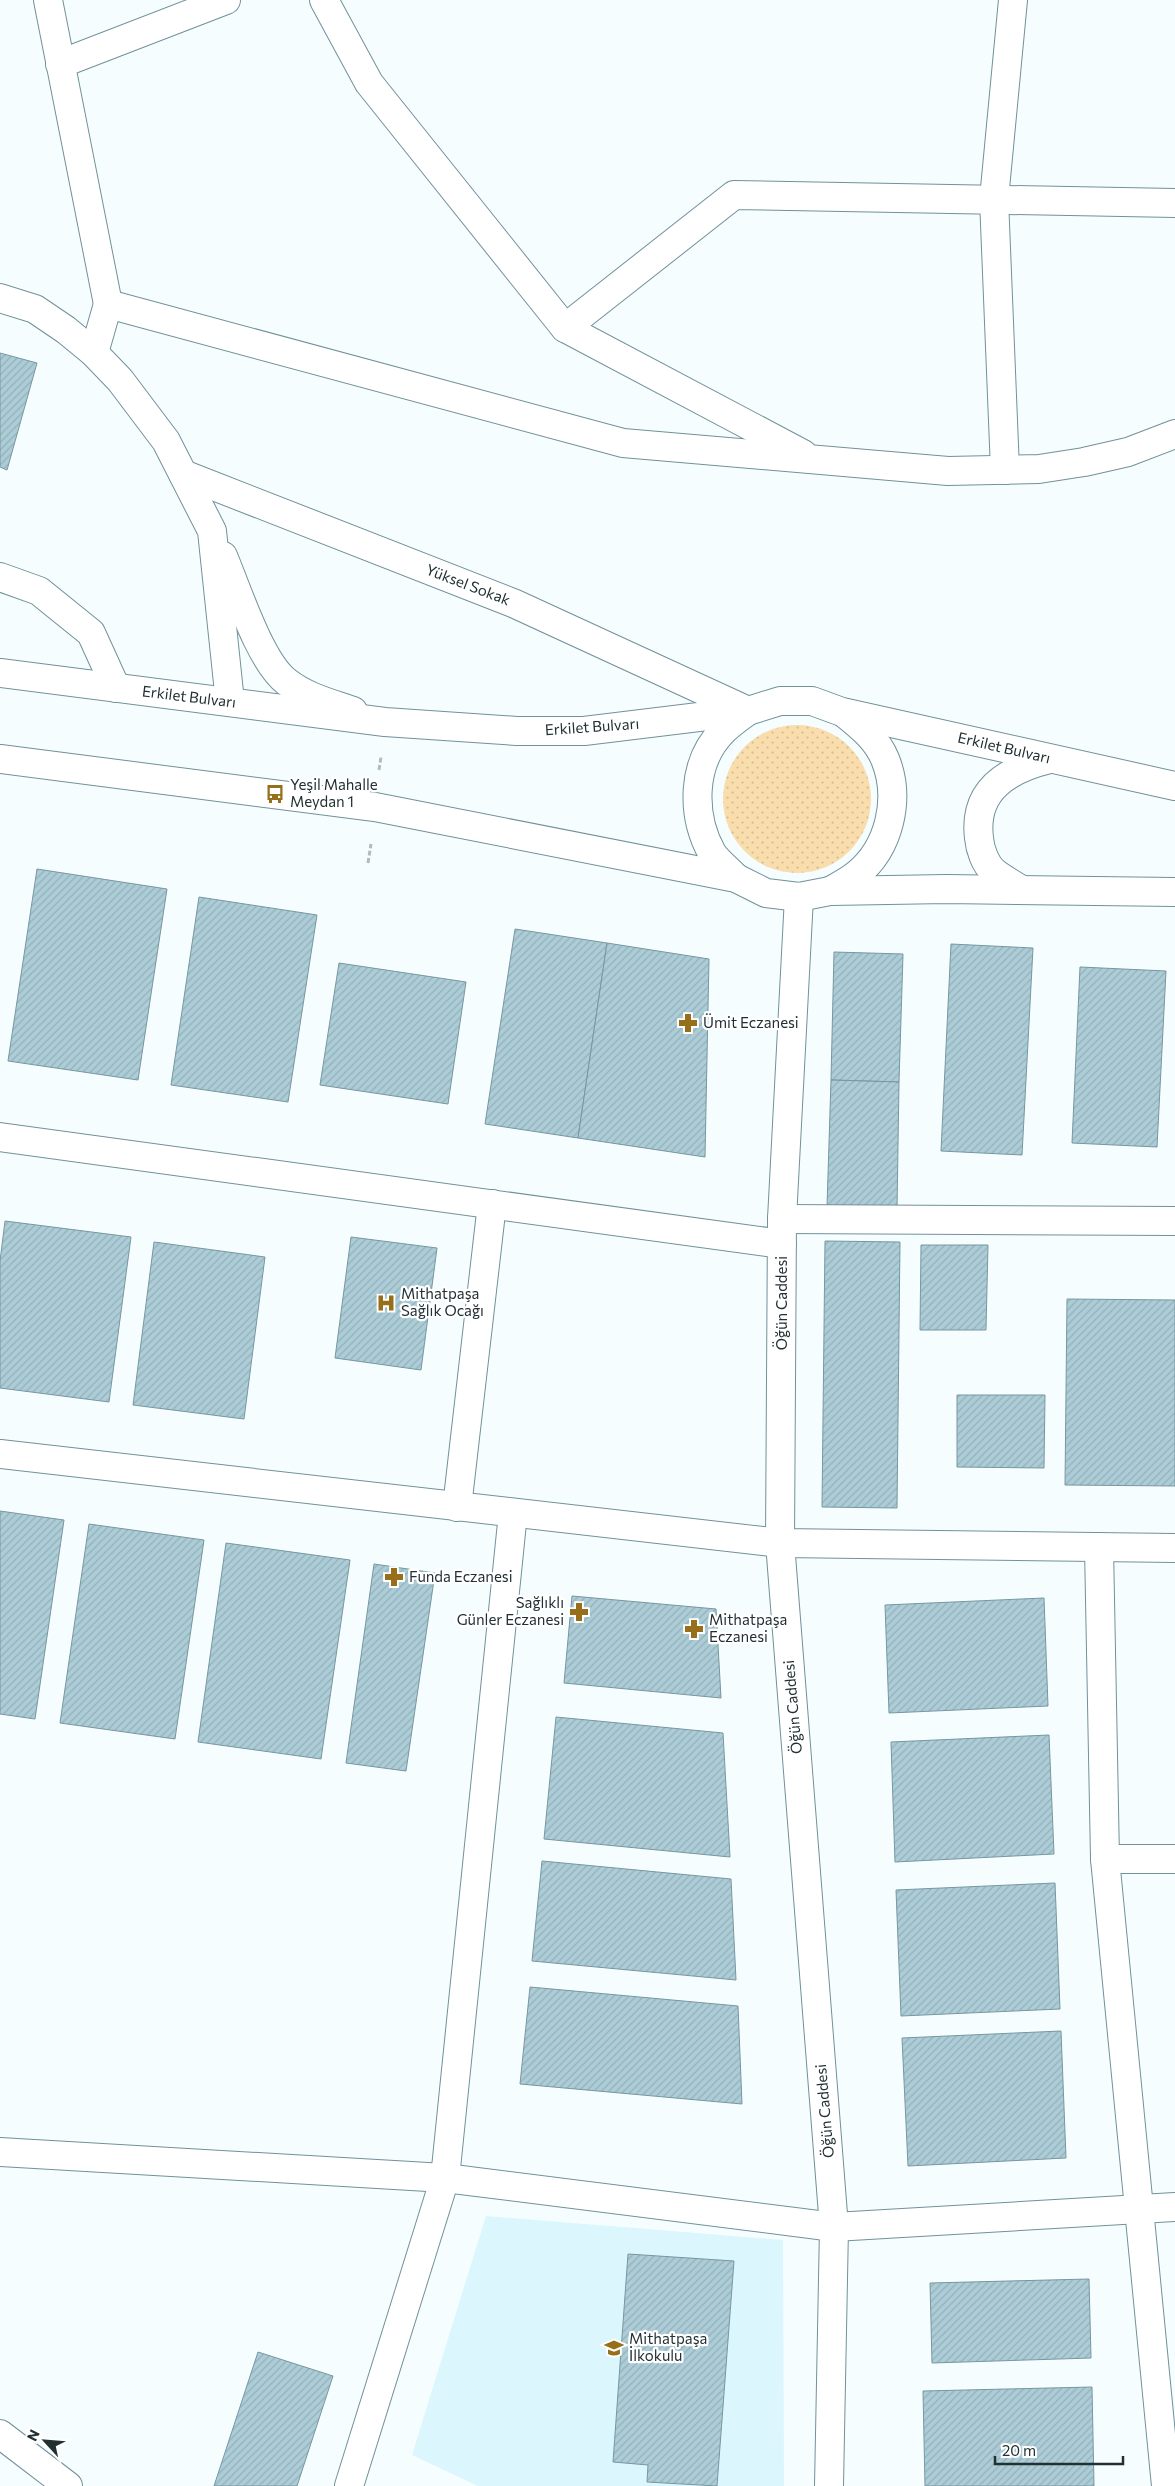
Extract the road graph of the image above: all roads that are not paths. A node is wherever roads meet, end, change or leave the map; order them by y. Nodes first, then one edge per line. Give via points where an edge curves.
1 (48, 0) edge
2 (226, 0) edge
3 (324, 0) edge
4 (1014, 0) edge
5 (60, 64) junction
6 (994, 199) junction
7 (1175, 203) edge
8 (0, 298) edge
9 (108, 304) junction
10 (565, 328) junction
11 (94, 353) junction
12 (1175, 434) edge
13 (813, 459) junction
14 (1005, 470) junction
15 (182, 474) junction
16 (212, 531) junction
17 (0, 576) edge
18 (0, 673) edge
19 (116, 688) junction
20 (230, 702) junction
21 (748, 711) junction
22 (842, 712) junction
23 (385, 722) junction
24 (1052, 758) junction
25 (0, 760) edge
26 (1175, 786) edge
27 (736, 878) junction
28 (1020, 889) junction
29 (830, 891) junction
30 (1175, 892) edge
31 (798, 897) junction
32 (0, 1138) edge
33 (492, 1204) junction
34 (1175, 1222) edge
35 (782, 1232) junction
36 (0, 1454) edge
37 (457, 1506) junction
38 (513, 1513) junction
39 (780, 1544) junction
40 (1099, 1547) junction
41 (1175, 1548) edge
42 (1106, 1859) junction
43 (1175, 1859) edge
44 (0, 2152) edge
45 (445, 2178) junction
46 (1175, 2207) edge
47 (1139, 2209) junction
48 (834, 2227) junction
49 (0, 2434) edge
50 (68, 2486) edge
51 (349, 2486) edge
52 (830, 2486) edge
53 (1166, 2486) edge

1 - 5 street
2 - 5 street
3 - 10 street via 369,83
4 - 6 street
5 - 9 street
6 - 7 street
6 - 10 street via 734,195
6 - 14 street
8 - 11 street via 35,309
9 - 11 street
9 - 13 street via 623,443
10 - 13 street
11 - 15 street via 142,408 166,441
12 - 14 street via 1128,452 1084,462
13 - 14 street via 948,471
15 - 16 street
15 - 21 street, Yüksel Sokak via 513,603
16 - 20 street
16 - 23 street via 265,655 285,681 314,698
17 - 19 street via 39,591 91,633
18 - 19 street, Erkilet Bulvarı
19 - 20 street, Erkilet Bulvarı
20 - 23 street, Erkilet Bulvarı
21 - 22 street, Erkilet Bulvarı via 780,701 812,701
21 - 23 street, Erkilet Bulvarı via 584,730 517,731
21 - 27 street via 723,731 704,759 696,791 699,824 713,854
22 - 24 street, Erkilet Bulvarı
22 - 29 street via 867,731 885,758 892,789 891,813 878,850 857,875
24 - 26 street, Erkilet Bulvarı
24 - 28 street via 1009,773 993,786 984,801 978,824 980,850 993,871
25 - 27 street via 375,808
27 - 31 street via 766,893
28 - 29 street
28 - 30 street
29 - 31 street
31 - 35 street, Öğün Caddesi
32 - 33 street
33 - 35 street
33 - 37 street
34 - 35 street
35 - 39 street, Öğün Caddesi
36 - 37 street
37 - 38 street
38 - 39 street
38 - 45 street
39 - 40 street
39 - 48 street, Öğün Caddesi
40 - 41 street
40 - 42 street
42 - 43 street
42 - 47 street
44 - 45 street
45 - 48 street
45 - 51 street
46 - 47 street
47 - 48 street
47 - 53 street
48 - 52 street, Öğün Caddesi
49 - 50 street

